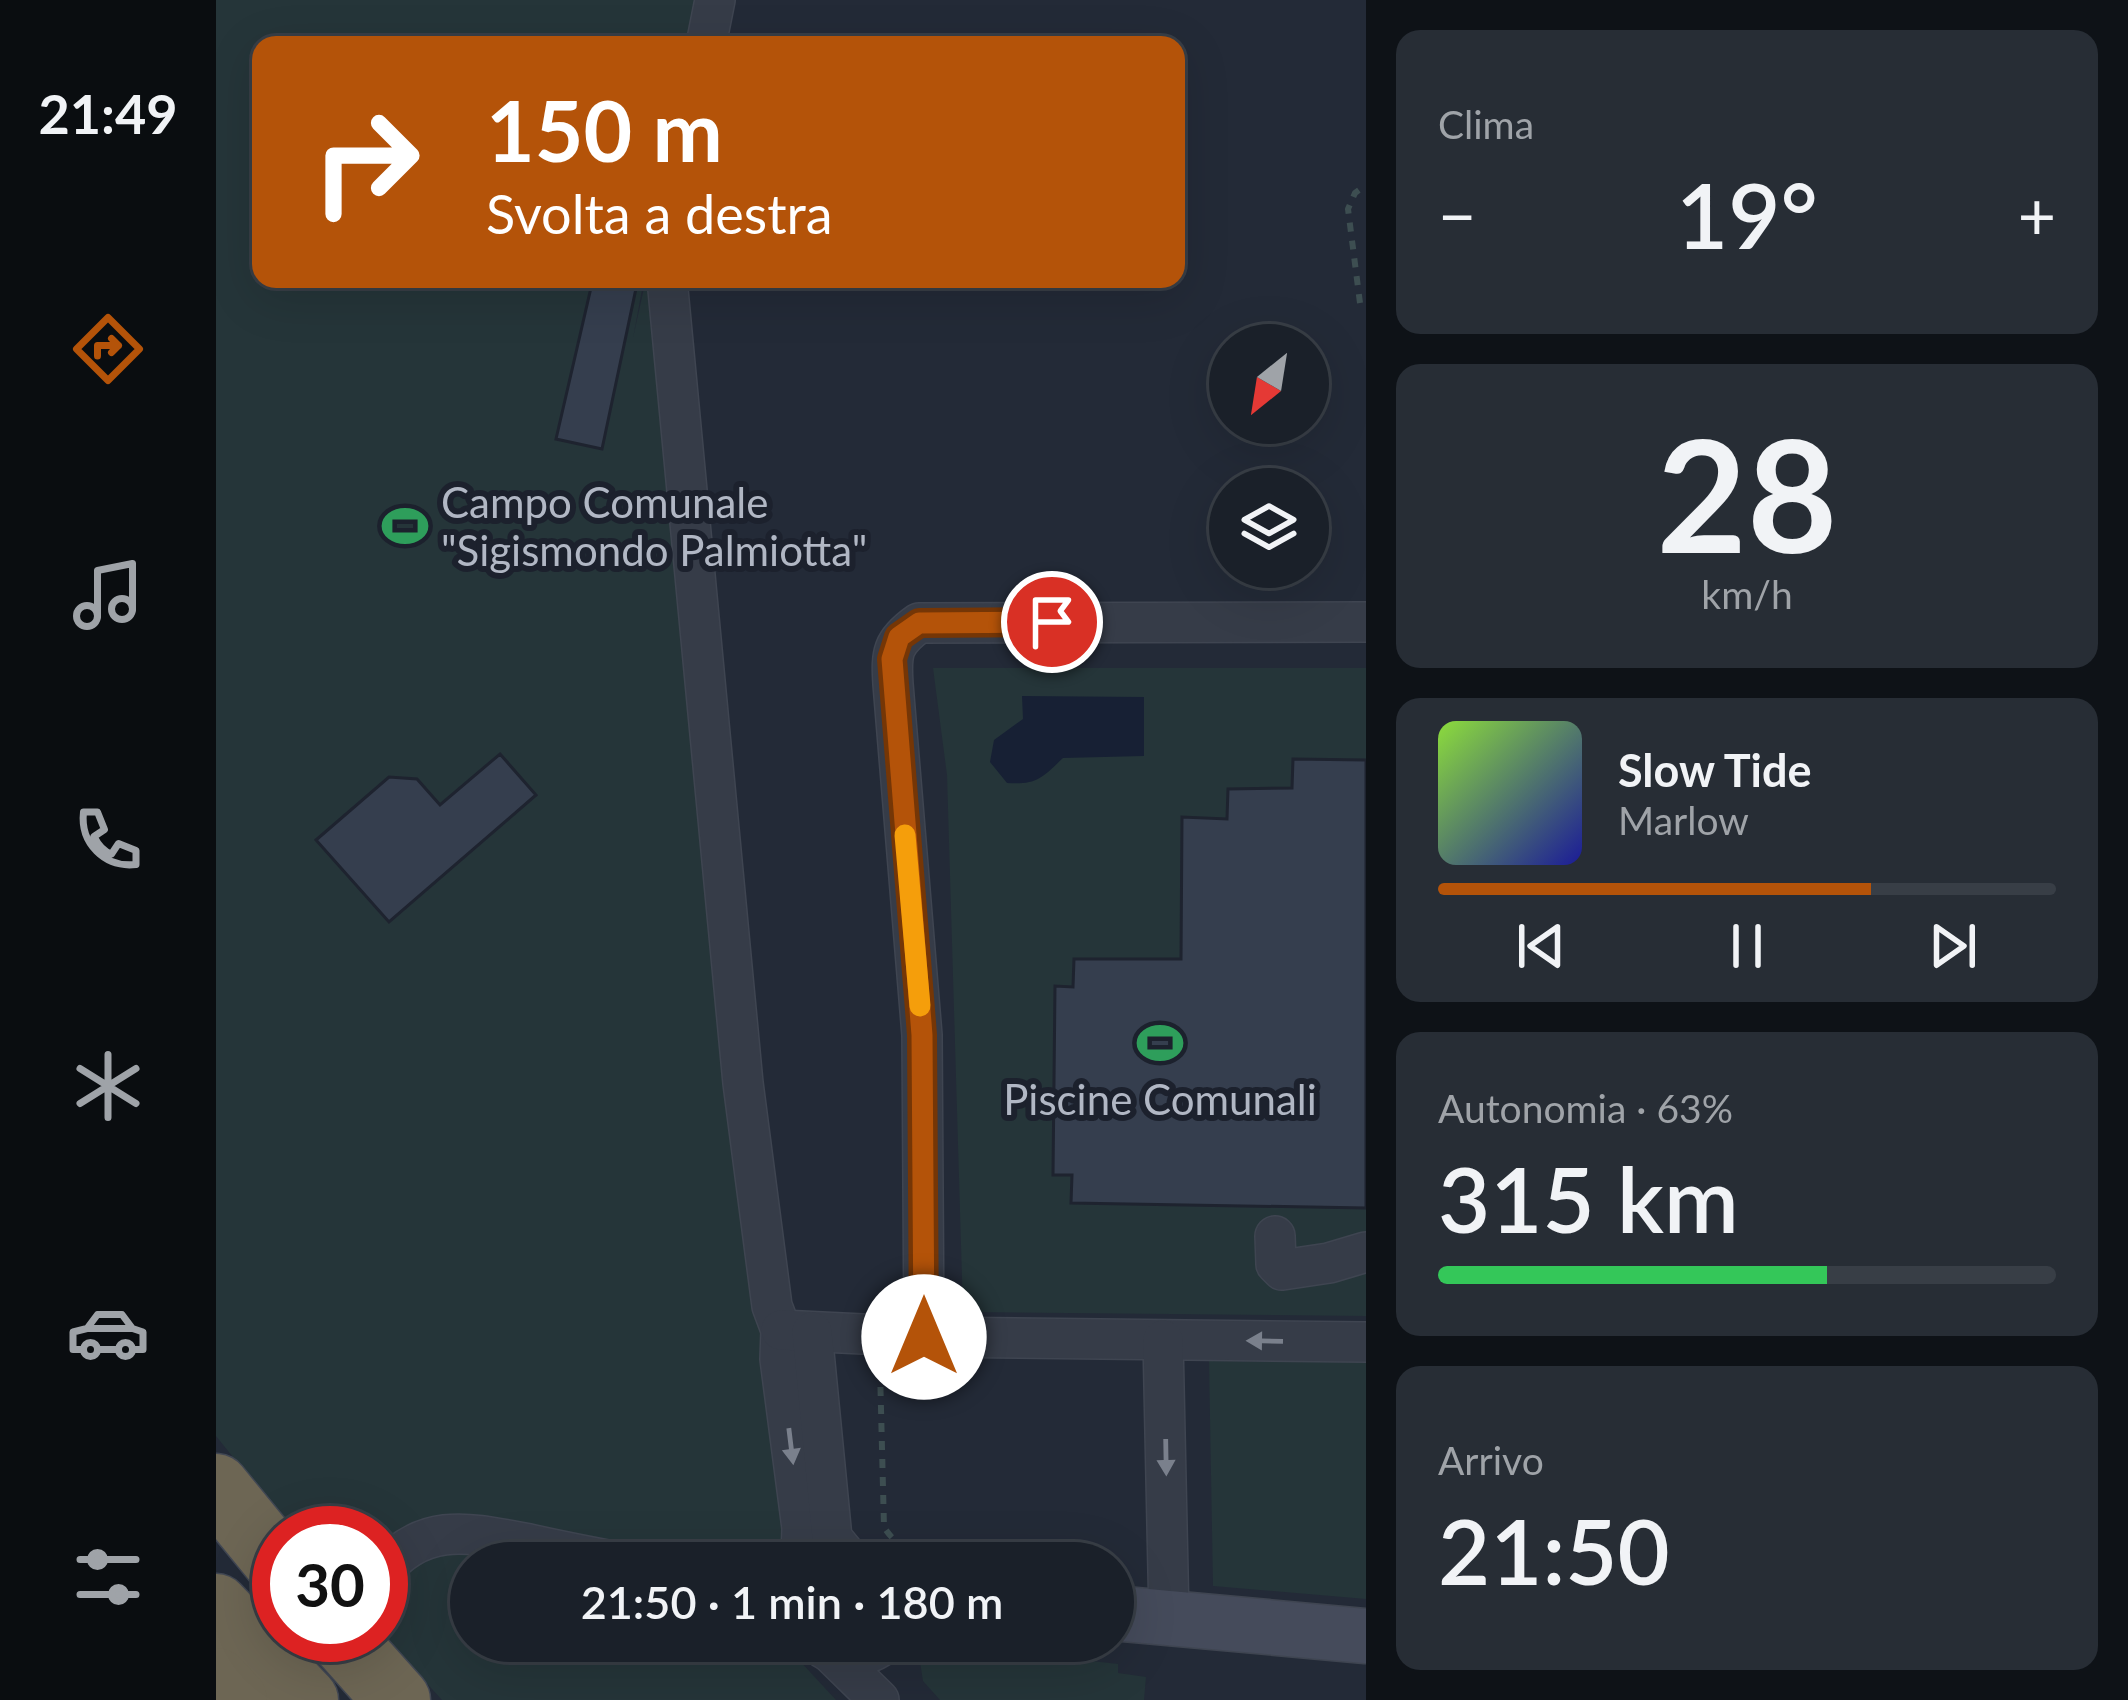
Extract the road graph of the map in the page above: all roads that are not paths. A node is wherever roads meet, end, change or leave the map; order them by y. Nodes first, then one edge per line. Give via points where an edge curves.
1 (715, 0) edge
2 (708, 36) edge
3 (668, 288) edge
4 (1366, 622) edge
5 (1275, 1236) dead end
6 (1366, 1252) edge
7 (797, 1331) junction
8 (924, 1337) junction
9 (1163, 1340) junction
10 (1366, 1342) edge
11 (216, 1487) edge
12 (252, 1531) edge
13 (520, 1542) edge
14 (802, 1542) edge
15 (408, 1547) edge
16 (216, 1606) edge
17 (1134, 1614) edge
18 (1168, 1618) junction
19 (1366, 1636) edge
20 (363, 1662) edge
21 (839, 1662) edge
22 (888, 1662) edge
23 (216, 1682) edge
24 (234, 1700) edge
25 (305, 1700) edge
26 (397, 1700) edge
27 (879, 1700) edge
28 (900, 1700) edge

1 - 2 street
3 - 7 street via 742,1083 772,1306
4 - 8 street via 919,623 899,637 892,684 922,1035
5 - 6 street via 1282,1270
7 - 8 street
7 - 14 street via 781,1359
8 - 9 street
10 -> 9 street
9 -> 18 street
11 - 12 highway
13 - 15 street via 444,1534
16 - 25 highway
17 - 18 street
18 - 19 street
20 - 26 highway
21 - 27 street
22 - 28 street
23 - 24 highway

